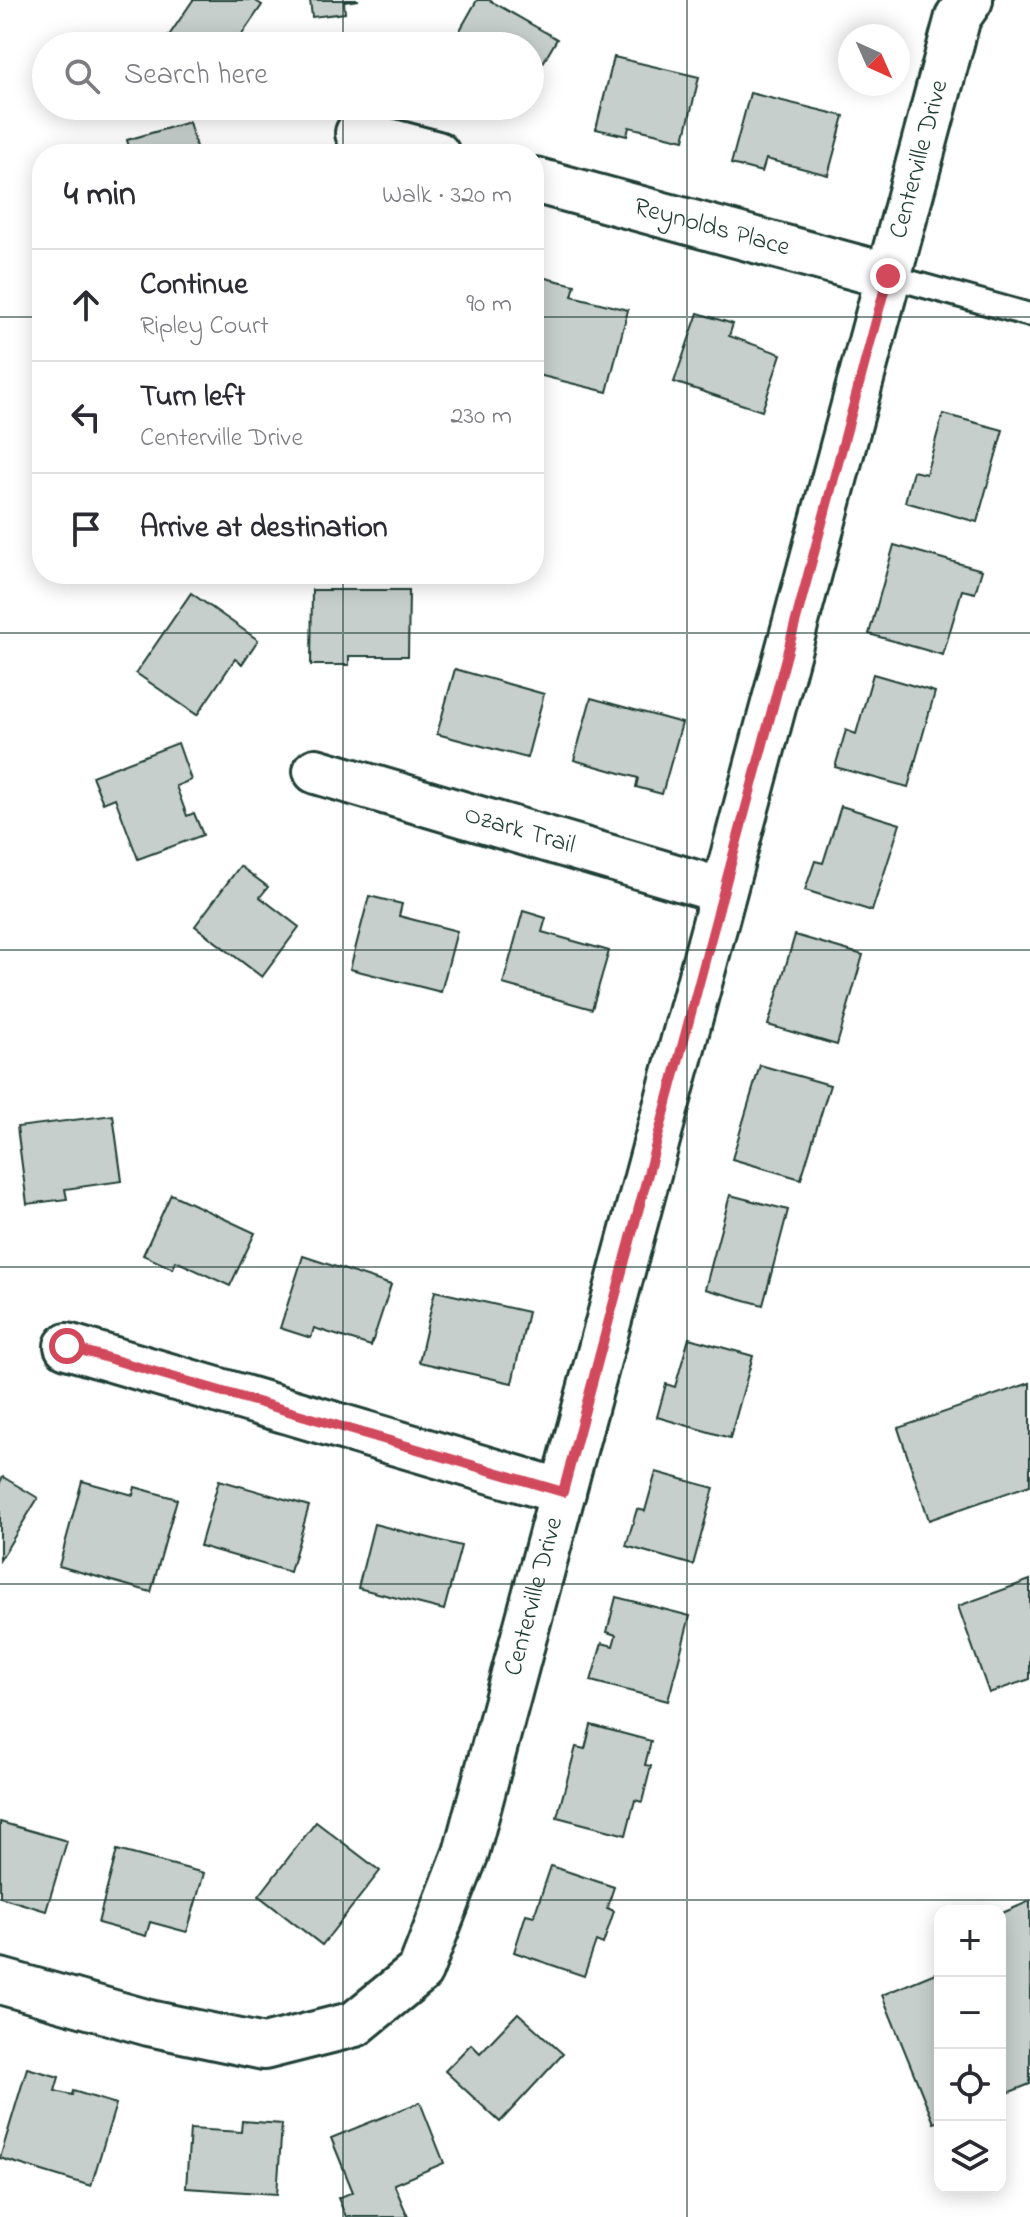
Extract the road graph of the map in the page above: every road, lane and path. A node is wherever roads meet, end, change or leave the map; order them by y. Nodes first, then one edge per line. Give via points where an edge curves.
1 (970, 0) edge
2 (358, 133) dead end
3 (399, 144) edge
4 (544, 183) edge
5 (888, 276) junction
6 (1030, 315) edge
7 (316, 771) dead end
8 (723, 891) junction
9 (67, 1346) dead end
10 (563, 1492) junction
11 (0, 1981) edge

1 - 5 street, Centerville Drive via 958,17
2 - 3 street
4 - 5 street, Reynolds Place
5 - 6 lane
5 - 8 street, Centerville Drive
7 - 8 street, Ozark Trail
8 - 10 street, Centerville Drive
9 - 10 street
10 - 11 street, Centerville Drive via 466,1853 420,1971 355,2024 264,2047 149,2023

